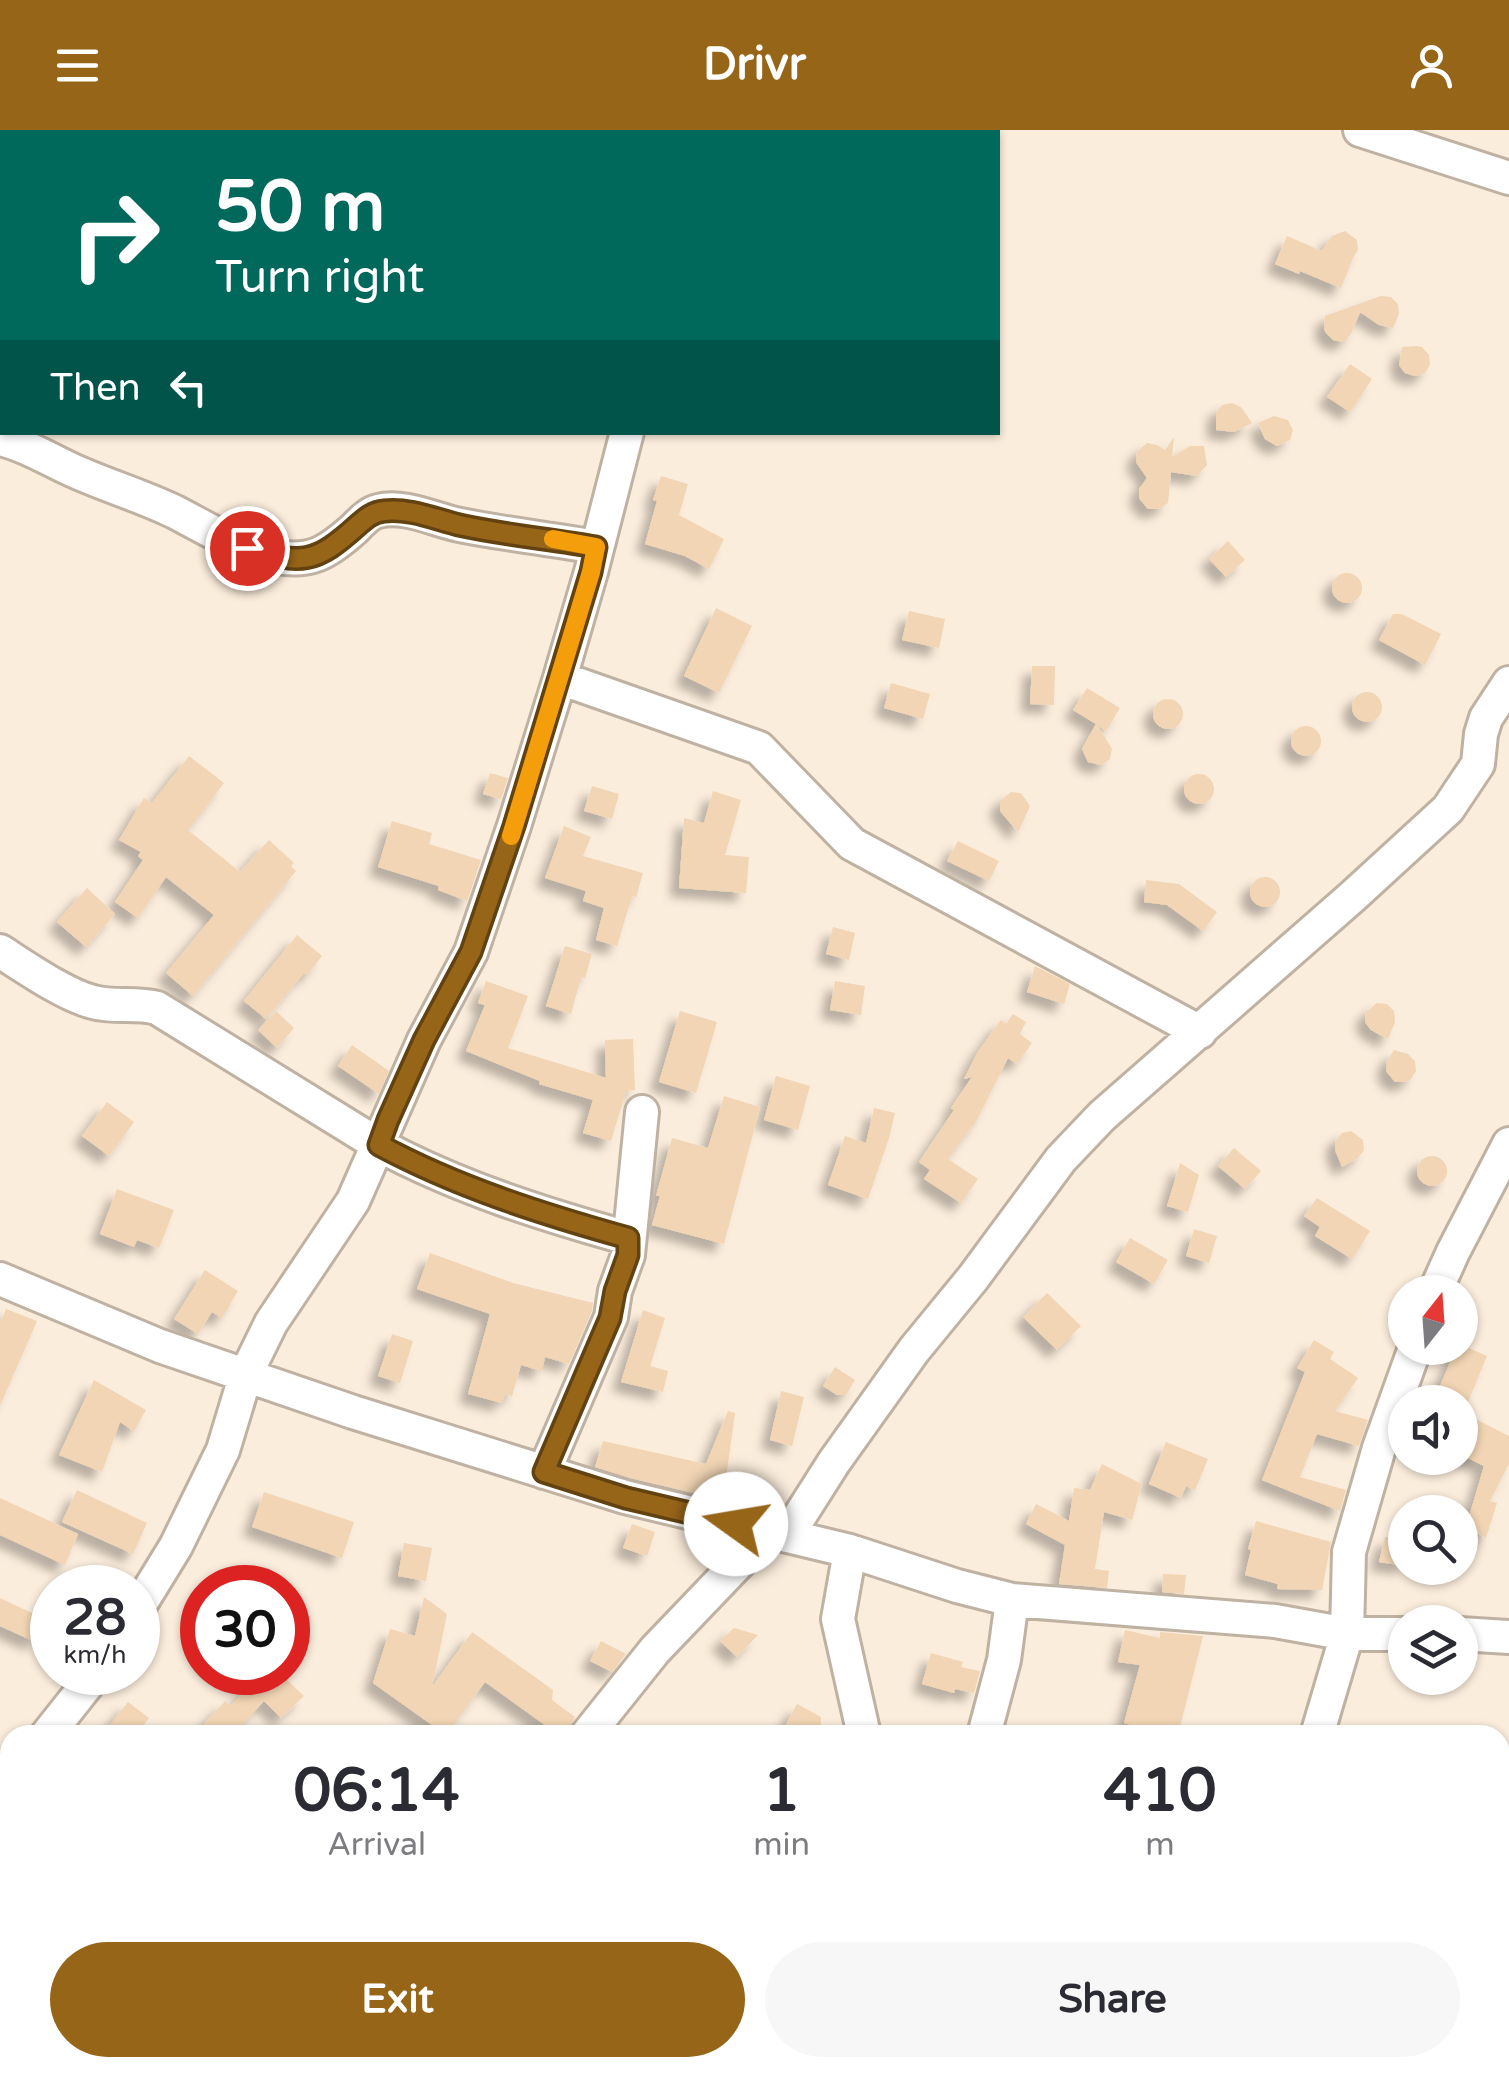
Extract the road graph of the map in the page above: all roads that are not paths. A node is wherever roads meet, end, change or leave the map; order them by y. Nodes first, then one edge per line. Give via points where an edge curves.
1 (1360, 130) edge
2 (1509, 178) edge
3 (626, 435) edge
4 (0, 439) edge
5 (596, 547) junction
6 (560, 678) junction
7 (1509, 683) edge
8 (0, 951) edge
9 (1200, 1032) junction
10 (642, 1112) dead end
11 (1509, 1144) edge
12 (379, 1145) junction
13 (628, 1238) junction
14 (1443, 1275) edge
15 (0, 1279) edge
16 (1409, 1365) edge
17 (246, 1374) junction
18 (544, 1472) junction
19 (777, 1534) junction
20 (850, 1551) junction
21 (160, 1572) edge
22 (1012, 1600) junction
23 (1346, 1634) junction
24 (1388, 1634) edge
25 (1478, 1635) edge
26 (1509, 1637) edge
27 (79, 1695) edge
28 (55, 1725) edge
29 (595, 1725) edge
30 (862, 1725) edge
31 (987, 1725) edge
32 (1320, 1725) edge

1 - 2 street
3 - 5 street
4 - 5 street via 272,556 315,557 369,516 388,510
5 - 6 street
6 - 9 street via 759,748 852,844
6 - 12 street via 471,952
7 - 9 street via 1486,718 1478,764 1448,809
8 - 12 street via 77,997 157,1008
9 - 19 street via 1102,1116 1062,1160
10 - 13 street
11 - 14 street
12 - 13 street via 542,1214
12 - 17 street via 353,1201 271,1323
13 - 18 street via 610,1318
15 - 17 street
16 - 23 street via 1349,1552
17 - 18 street
17 - 21 street via 223,1450
18 - 19 street
19 - 20 street
19 - 29 street via 655,1650
20 - 22 street
20 - 30 street via 838,1619
22 - 23 street via 1275,1620
22 - 31 street
23 - 24 street
23 - 32 street
25 - 26 street
27 - 28 street

